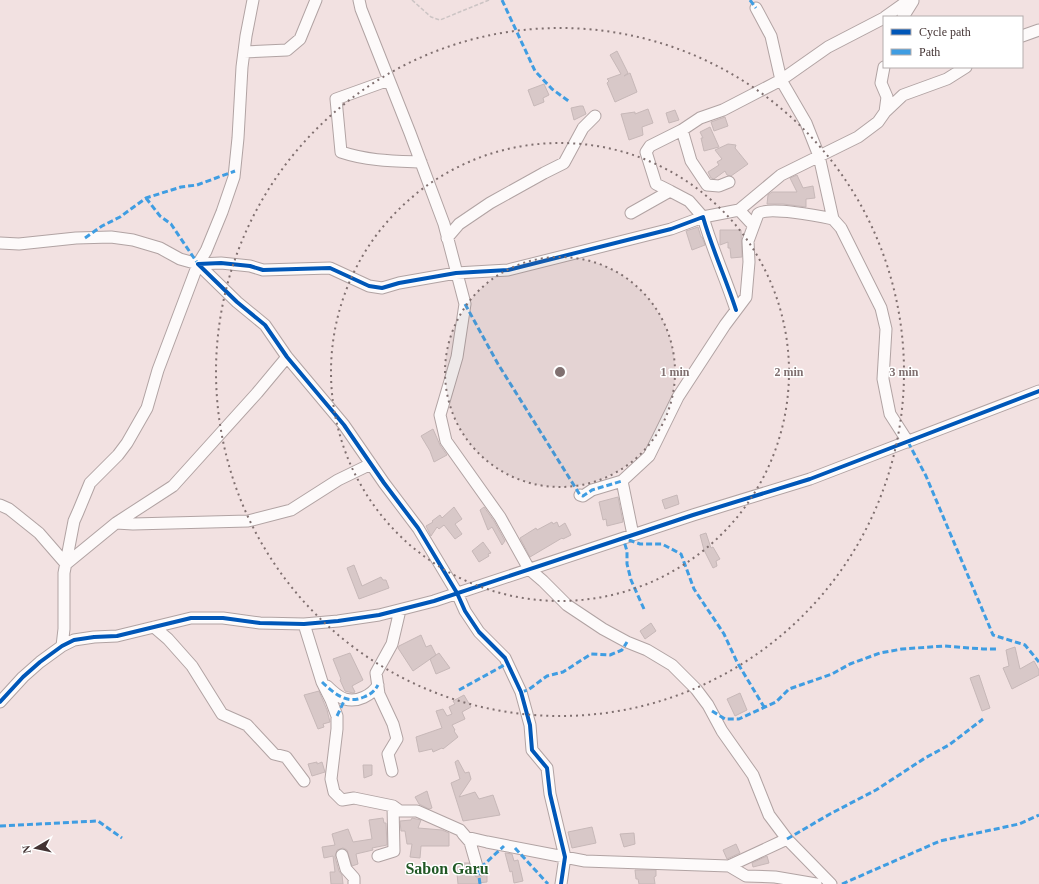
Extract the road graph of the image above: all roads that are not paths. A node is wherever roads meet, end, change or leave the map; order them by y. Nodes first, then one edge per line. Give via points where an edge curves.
1 (253, 0) edge
2 (316, 0) edge
3 (359, 0) edge
4 (909, 0) edge
5 (913, 0) edge
6 (756, 8) dead end
7 (886, 16) edge
8 (904, 16) edge
9 (883, 18) edge
10 (1039, 30) edge
11 (1023, 36) edge
12 (244, 52) junction
13 (884, 68) edge
14 (964, 68) edge
15 (389, 80) junction
16 (781, 80) junction
17 (885, 112) junction
18 (595, 116) dead end
19 (682, 130) junction
20 (820, 156) junction
21 (421, 162) junction
22 (729, 182) dead end
23 (670, 191) junction
24 (739, 210) junction
25 (631, 213) dead end
26 (703, 217) junction
27 (833, 219) junction
28 (754, 225) junction
29 (447, 238) junction
30 (0, 242) edge
31 (198, 264) junction
32 (456, 273) junction
33 (736, 310) junction
34 (287, 357) junction
35 (1039, 391) edge
36 (908, 442) junction
37 (371, 464) junction
38 (622, 481) junction
39 (580, 495) dead end
40 (0, 506) edge
41 (116, 523) junction
42 (633, 535) junction
43 (66, 564) junction
44 (529, 569) junction
45 (457, 593) junction
46 (400, 610) junction
47 (304, 624) junction
48 (154, 627) junction
49 (62, 646) junction
50 (322, 682) junction
51 (378, 685) junction
52 (345, 699) junction
53 (0, 702) edge
54 (337, 716) junction
55 (392, 771) dead end
56 (304, 781) dead end
57 (393, 806) junction
58 (460, 830) junction
59 (787, 839) junction
60 (342, 855) dead end
61 (378, 856) dead end
62 (565, 858) junction
63 (729, 866) junction
64 (478, 870) dead end
65 (354, 884) edge
66 (561, 884) edge
67 (816, 884) edge
68 (831, 884) edge

1 - 12 street
2 - 12 street via 300,39 287,50
3 - 15 street
4 - 7 street
5 - 8 street
6 - 16 street via 771,36
9 - 16 street via 828,47
10 - 11 street
12 - 31 street via 234,176 212,238
13 - 17 street via 881,83 887,97
14 - 17 street via 947,79 903,95
15 - 21 street
15 - 21 street via 336,99 341,152 359,158
16 - 19 street via 723,110 700,118
16 - 20 street via 806,123
17 - 20 street via 878,122 858,137
18 - 29 street via 584,128 564,163 490,203 459,224
19 - 22 street via 691,161 707,185 719,186
19 - 23 street via 650,146 646,152 656,184
20 - 24 street via 781,175
20 - 27 street
21 - 29 street
23 - 25 street
23 - 26 street via 689,201
24 - 26 street
24 - 28 street
26 - 32 street via 671,229 508,270
26 - 33 street
27 - 28 street via 769,210 761,211
27 - 36 street via 841,228 881,308 886,329 883,379 890,414
28 - 33 street via 748,241 746,297
29 - 32 street
30 - 31 street via 19,244 111,237 160,248
31 - 32 street via 221,263 263,270 330,268 369,286 382,288
31 - 34 street via 265,325
31 - 43 street via 158,370 147,408 118,455 90,483 74,521
32 - 44 street via 465,304 457,357 440,415 446,441 500,517
33 - 38 street via 678,397 649,456
34 - 37 street via 344,425
34 - 41 street via 258,393 173,486
35 - 36 street
36 - 42 street via 810,479
37 - 41 street via 338,480 291,510 248,521
37 - 45 street via 418,528
38 - 39 street
38 - 42 street
40 - 43 street via 9,509 39,533
41 - 43 street
42 - 44 street
43 - 49 street
44 - 45 street
44 - 59 street via 567,605 603,629 672,665 696,689 753,775 769,814
45 - 46 street
45 - 62 street via 479,632 505,658 520,690 530,725 532,750 547,768 550,794
46 - 47 street via 338,622
46 - 51 street via 392,644 376,673
47 - 48 street via 191,618
47 - 50 street
48 - 49 street via 117,636 74,640
48 - 56 street via 192,666 222,714 247,725 274,754 286,757
49 - 53 street via 23,677
50 - 52 street
50 - 54 street
51 - 52 street via 374,692 358,700
51 - 55 street via 379,694 397,739 388,754
52 - 54 street
54 - 57 street via 331,779 334,792 342,800 354,798
57 - 58 street via 400,811 417,811
57 - 61 street via 394,851
58 - 62 street via 466,836 487,842
58 - 64 street via 470,842
59 - 63 street
59 - 68 street
60 - 65 street via 346,869 354,878
62 - 63 street via 585,861
62 - 66 street
63 - 67 street via 746,876 775,877

